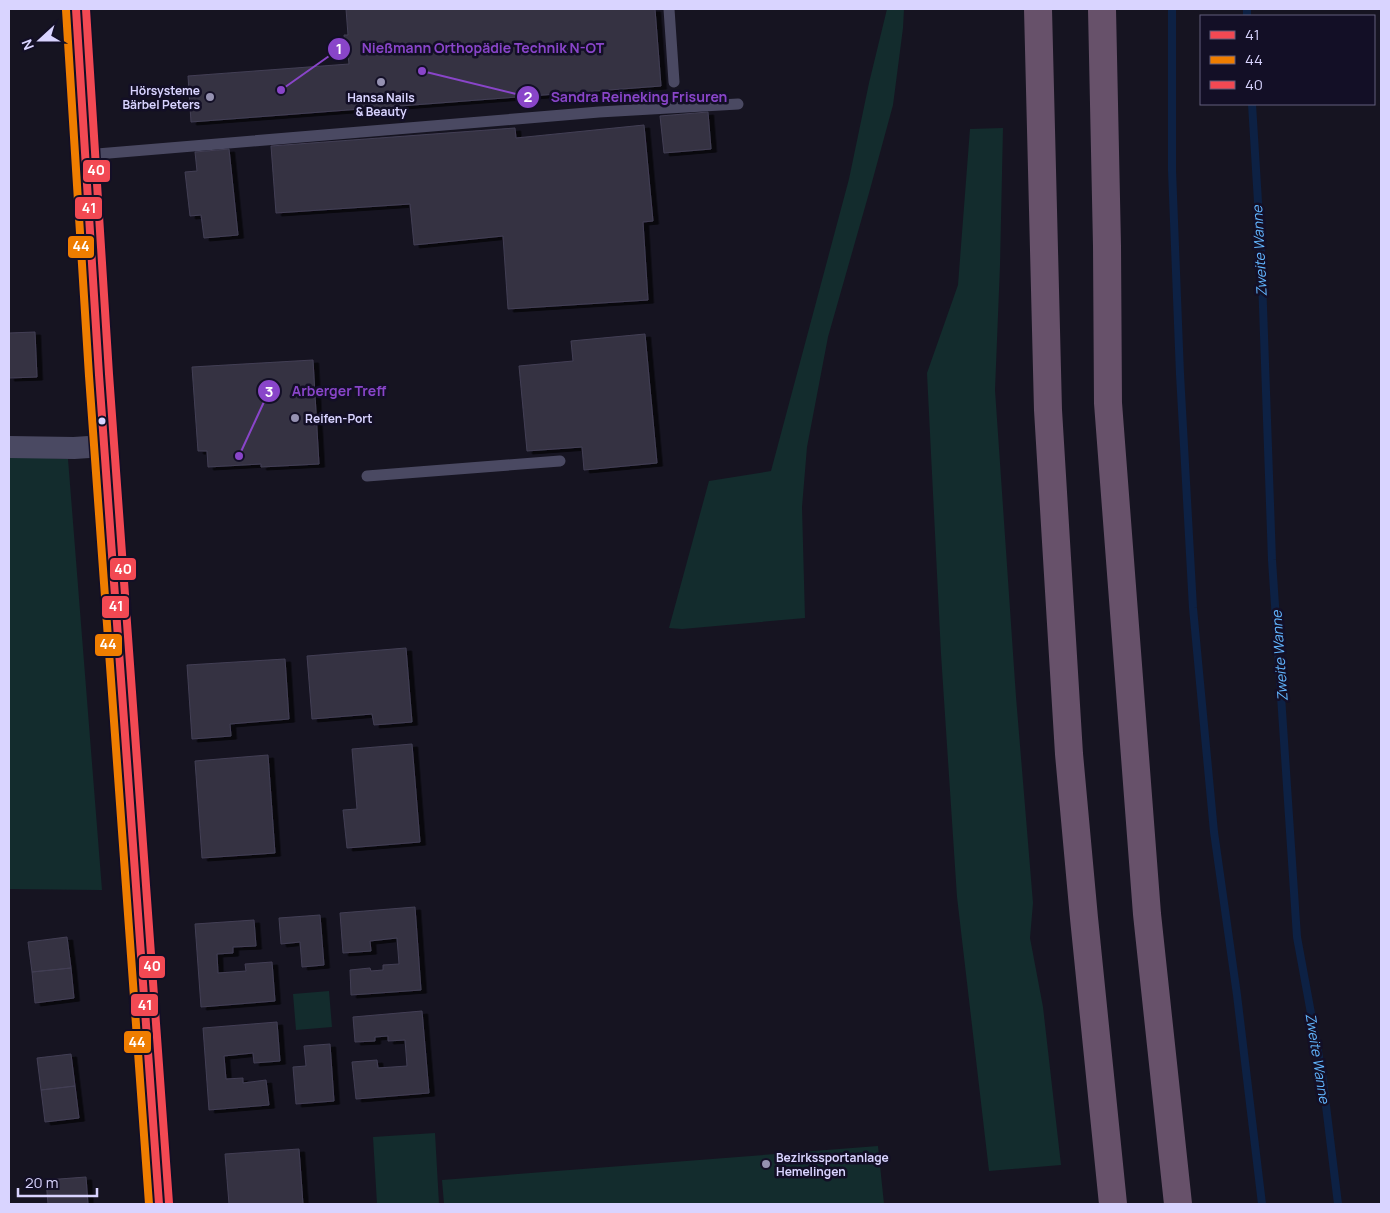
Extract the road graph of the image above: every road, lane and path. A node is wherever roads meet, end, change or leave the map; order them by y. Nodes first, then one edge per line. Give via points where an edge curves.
1 (76, 9) edge
2 (669, 9) edge
3 (1038, 9) edge
4 (1102, 9) edge
5 (674, 82) dead end
6 (738, 104) dead end
7 (85, 155) junction
8 (104, 446) junction
9 (9, 447) edge
10 (560, 461) dead end
11 (366, 476) dead end
12 (159, 1204) edge
13 (1113, 1204) edge
14 (1178, 1204) edge

1 - 7 main road
2 - 5 lane
3 - 13 highway via 1048,410 1059,591 1084,918
4 - 14 highway via 1108,403 1147,914
6 - 7 lane via 589,113
7 - 8 main road
8 - 9 street
8 - 12 main road
10 - 11 lane

